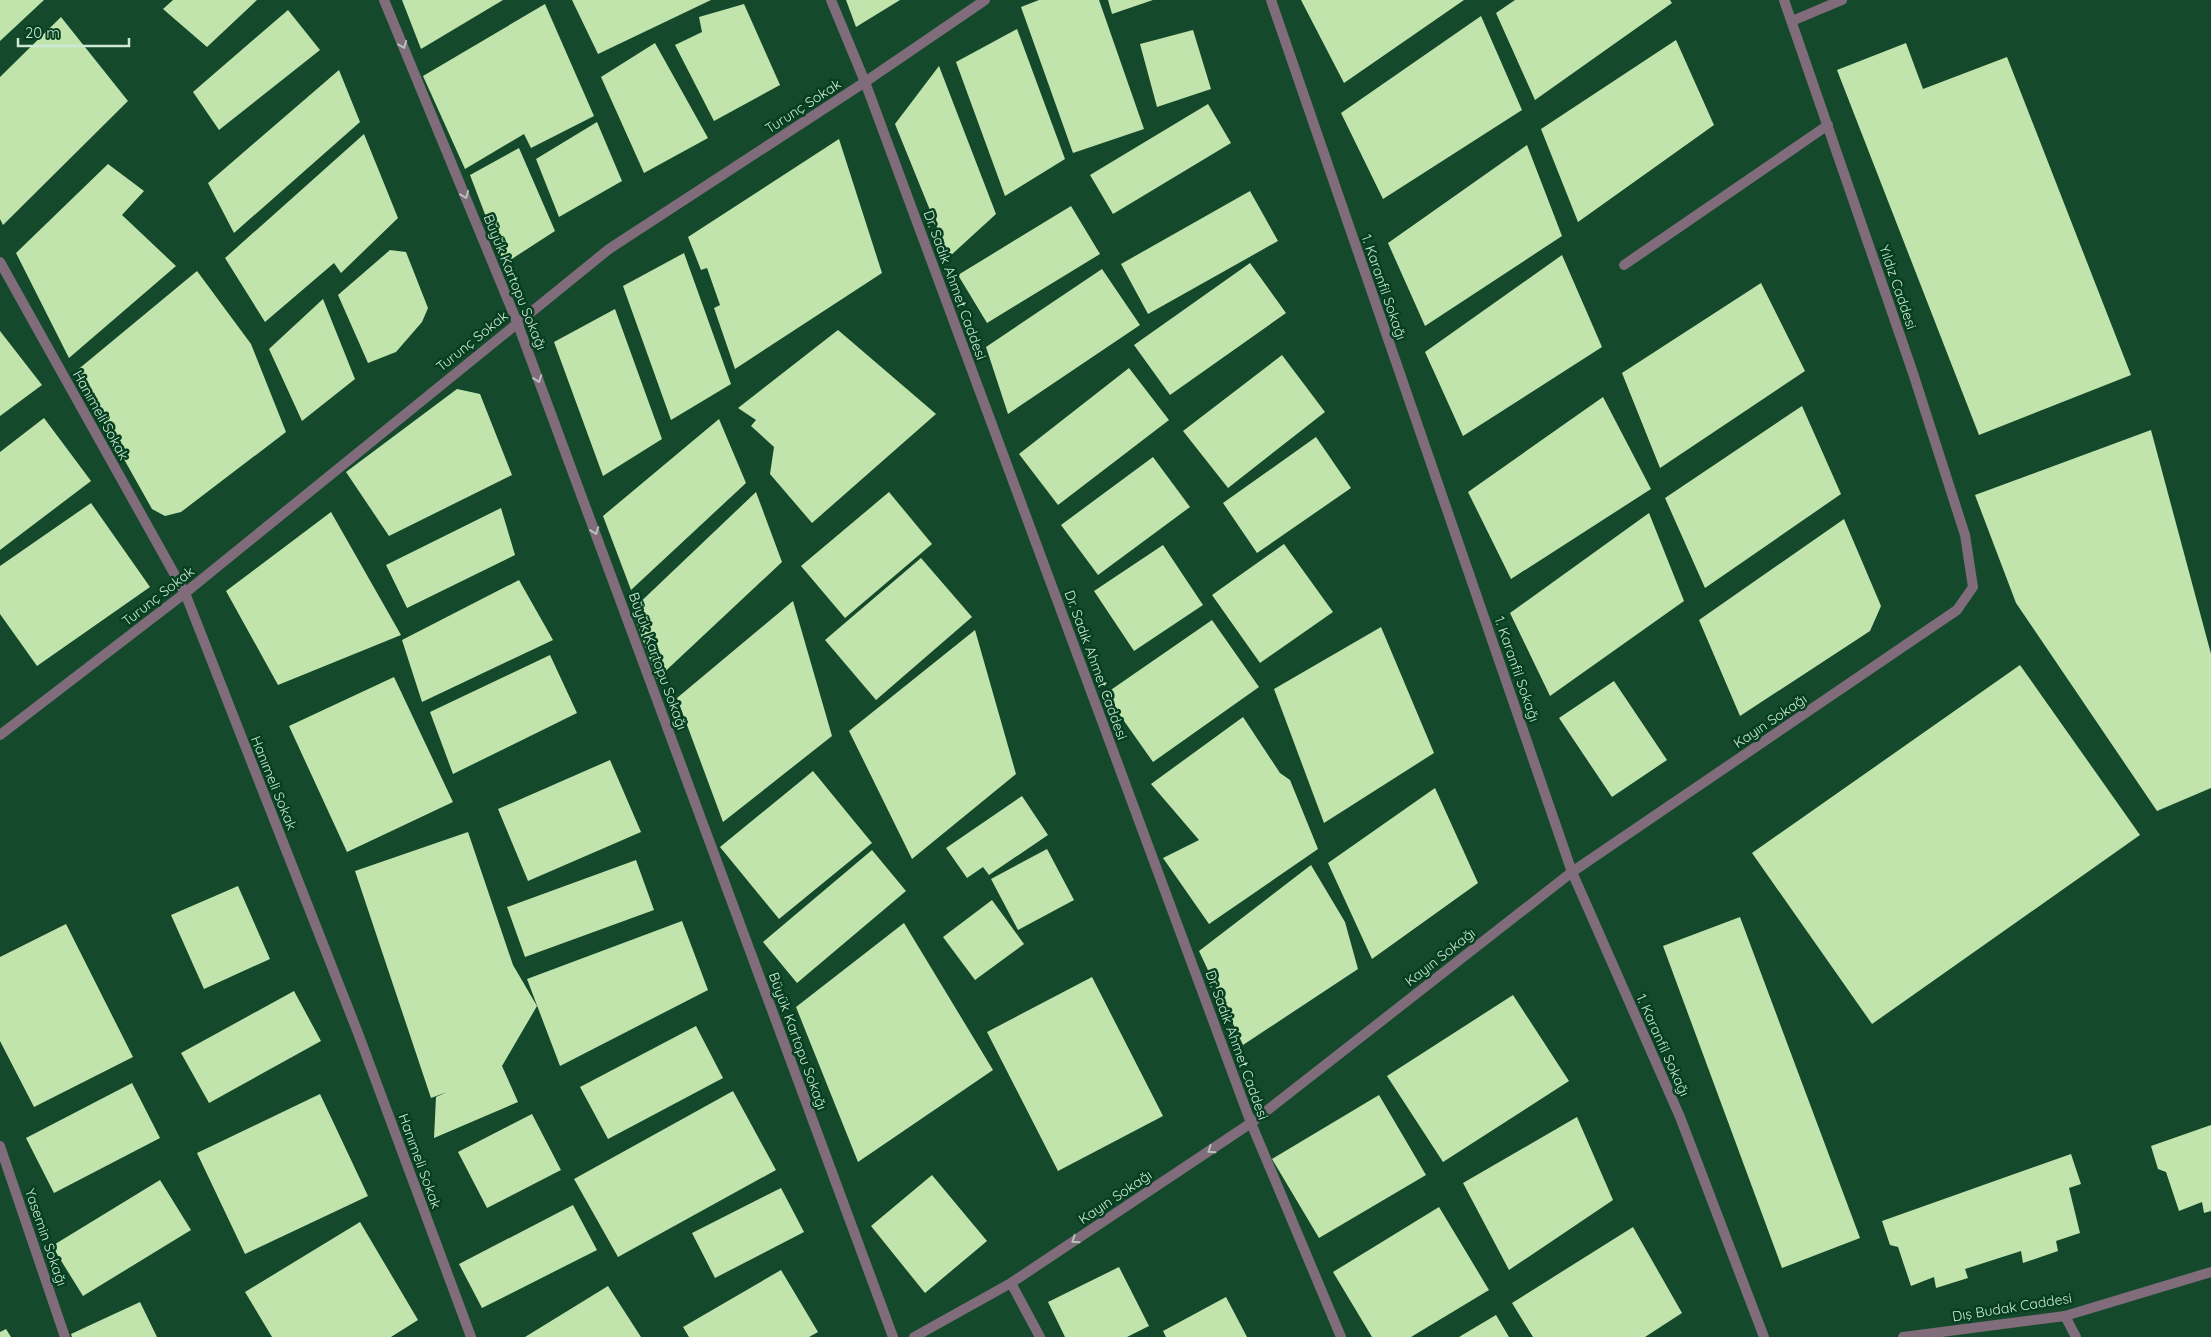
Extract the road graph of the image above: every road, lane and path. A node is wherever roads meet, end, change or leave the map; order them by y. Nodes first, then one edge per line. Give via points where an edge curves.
1 (384, 0) edge
2 (831, 0) edge
3 (985, 0) edge
4 (1271, 0) edge
5 (1784, 0) edge
6 (1842, 0) edge
7 (1792, 21) junction
8 (865, 82) junction
9 (1828, 125) junction
10 (0, 262) edge
11 (1624, 265) dead end
12 (517, 322) junction
13 (1972, 587) joint
14 (185, 593) junction
15 (0, 735) edge
16 (1572, 872) junction
17 (1251, 1123) junction
18 (0, 1146) edge
19 (2211, 1272) edge
20 (1011, 1283) junction
21 (2065, 1316) junction
22 (65, 1337) edge
23 (471, 1337) edge
24 (893, 1337) edge
25 (914, 1337) edge
26 (1040, 1337) edge
27 (1341, 1337) edge
28 (1764, 1337) edge
29 (1903, 1337) edge
30 (2076, 1337) edge

1 -> 12 street, Büyük Kartopu Sokağı
2 - 8 street, Dr. Sadık Ahmet Caddesi
3 - 8 street, Turunç Sokak
4 - 16 street, 1. Karanfil Sokağı
5 - 7 street, Yıldız Caddesi
6 - 7 street
7 - 9 street, Yıldız Caddesi
8 - 12 street, Turunç Sokak via 609,249
8 - 17 street, Dr. Sadık Ahmet Caddesi
9 - 11 street
9 - 13 street, Yıldız Caddesi via 1965,535
10 - 14 street, Hanımeli Sokak
12 - 14 street, Turunç Sokak
12 -> 24 street, Büyük Kartopu Sokağı
13 - 16 street, Kayın Sokağı via 1957,610
14 - 15 street, Turunç Sokak
14 - 23 street, Hanımeli Sokak via 358,1033
16 - 17 street, Kayın Sokağı
16 - 28 street, 1. Karanfil Sokağı via 1680,1118
17 -> 20 street, Kayın Sokağı
17 - 27 street, Dr. Sadık Ahmet Caddesi
18 - 22 street, Yasemin Sokağı
19 - 21 street, Dış Budak Caddesi
20 - 25 street, Kayın Sokağı
20 - 26 street
21 - 29 street, Dış Budak Caddesi
21 - 30 street

